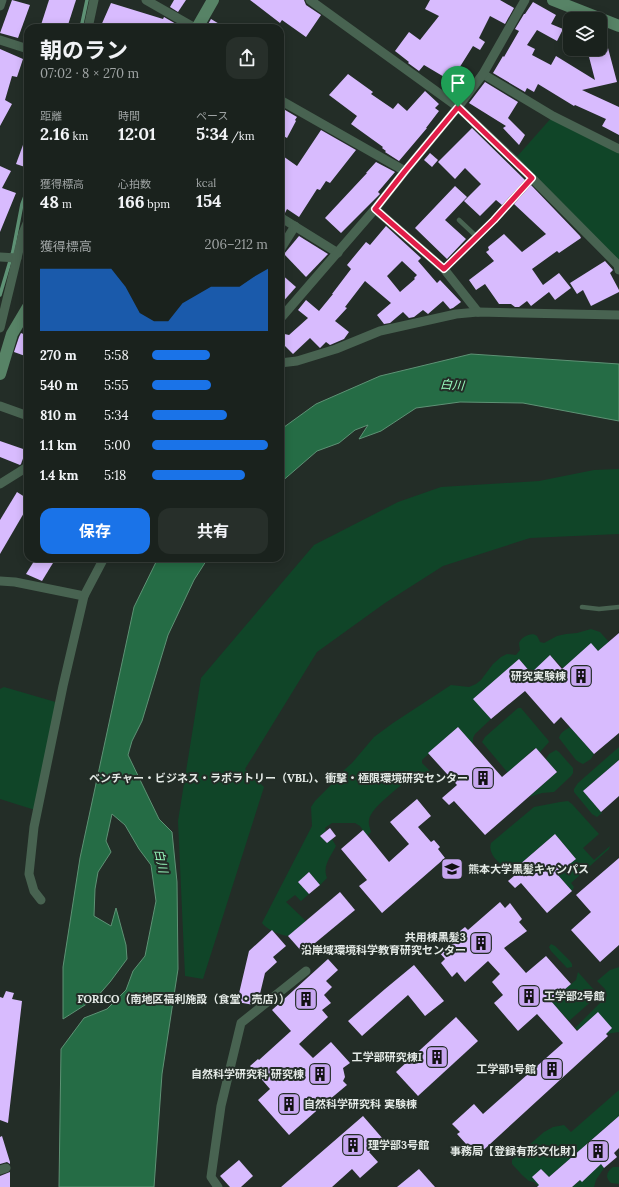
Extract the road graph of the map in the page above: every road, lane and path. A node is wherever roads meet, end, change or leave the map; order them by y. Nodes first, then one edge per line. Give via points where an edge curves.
1 (2, 0) edge
2 (94, 0) edge
3 (146, 0) edge
4 (214, 0) edge
5 (310, 0) edge
6 (525, 0) edge
7 (553, 0) edge
8 (0, 6) edge
9 (89, 24) edge
10 (189, 24) edge
11 (199, 24) edge
12 (619, 26) edge
13 (0, 40) edge
14 (24, 48) edge
15 (483, 74) junction
16 (284, 102) edge
17 (458, 107) junction
18 (619, 148) edge
19 (405, 171) junction
20 (532, 178) junction
21 (375, 209) junction
22 (284, 220) edge
23 (459, 220) dead end
24 (294, 226) junction
25 (24, 230) edge
26 (477, 237) junction
27 (284, 243) edge
28 (338, 253) junction
29 (0, 257) edge
30 (17, 258) junction
31 (619, 265) edge
32 (444, 269) junction
33 (478, 312) junction
34 (24, 314) edge
35 (619, 314) edge
36 (284, 315) edge
37 (0, 328) edge
38 (284, 362) edge
39 (0, 374) edge
40 (0, 406) edge
41 (24, 415) edge
42 (24, 469) edge
43 (0, 484) edge
44 (102, 562) edge
45 (0, 581) edge
46 (84, 596) junction
47 (582, 607) dead end
48 (619, 607) edge
49 (41, 900) dead end
50 (306, 971) dead end
51 (218, 1187) edge

1 - 8 street
2 - 9 street
3 - 10 street
4 - 11 main road
5 - 17 street
6 - 15 street
7 - 12 main road
13 - 14 street
15 - 17 street
15 - 18 street via 553,116
16 - 19 street
17 - 19 street
17 - 20 street
19 - 21 street
20 - 26 lane
20 - 31 street
21 - 28 street
21 - 32 street
22 - 24 street
23 - 26 lane
24 - 27 street
24 - 28 street
25 - 30 street
26 - 32 lane
28 - 36 street
29 - 30 street
30 - 37 street
32 - 33 street
33 - 35 street
33 - 38 street via 456,314 380,331 336,349
34 - 39 main road via 12,334
40 - 41 street
42 - 43 street
44 - 46 street
45 - 46 street
46 - 49 street via 34,827 29,874 34,891
47 - 48 lane
50 - 51 street via 241,1023 221,1106 211,1177

